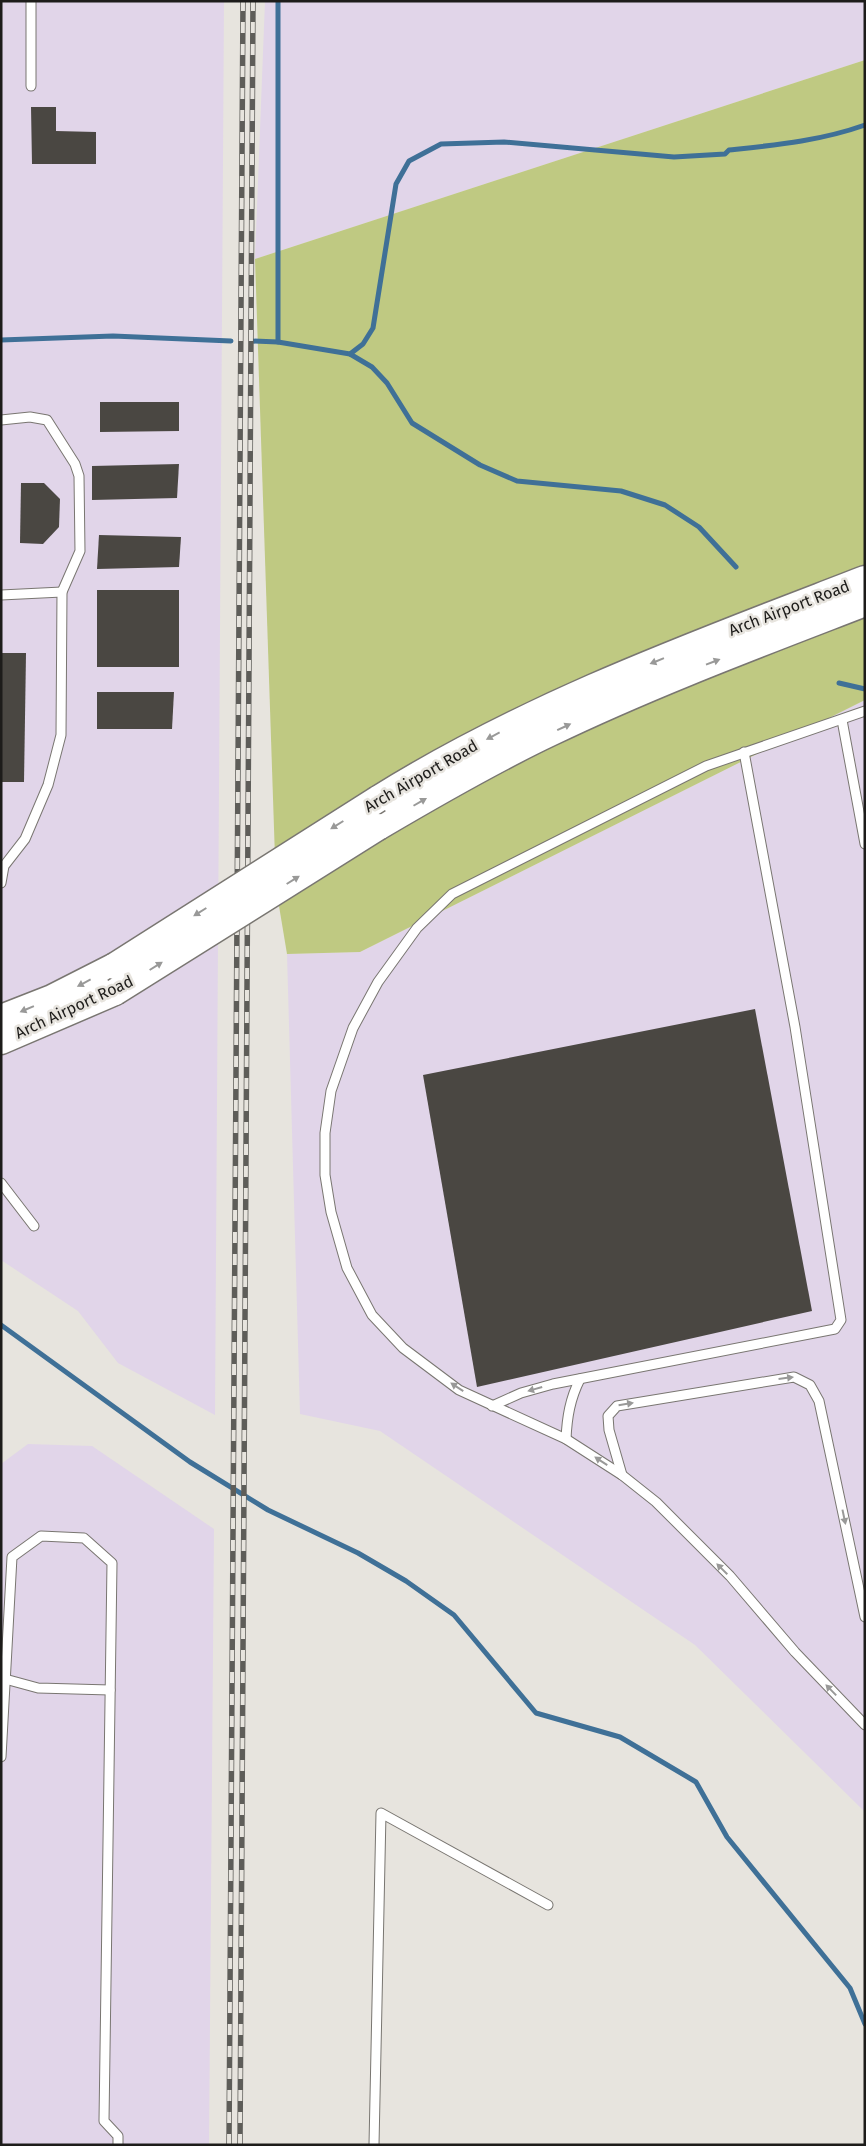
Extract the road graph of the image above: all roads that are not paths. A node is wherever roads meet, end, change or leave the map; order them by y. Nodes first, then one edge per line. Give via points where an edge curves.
1 (32, 1) edge
2 (32, 86) dead end
3 (1, 420) edge
4 (865, 579) edge
5 (62, 592) junction
6 (1, 595) edge
7 (865, 603) edge
8 (865, 711) edge
9 (842, 720) junction
10 (744, 752) junction
11 (865, 844) edge
12 (1, 883) edge
13 (51, 1009) junction
14 (1, 1018) edge
15 (1, 1041) edge
16 (1, 1183) edge
17 (34, 1226) dead end
18 (580, 1379) junction
19 (492, 1406) junction
20 (566, 1439) junction
21 (622, 1475) junction
22 (865, 1617) edge
23 (4, 1658) edge
24 (5, 1679) junction
25 (110, 1690) junction
26 (865, 1725) edge
27 (1, 1757) edge
28 (548, 1905) dead end
29 (118, 2145) edge
30 (374, 2145) edge

1 - 2 lane
3 - 5 lane via 48,420 76,464 80,551
4 -> 13 main road, Arch Airport Road, bridge via 606,681 505,729 378,799
5 - 6 lane
5 - 12 lane via 61,735 48,785 25,839 4,866
13 -> 7 main road, Arch Airport Road, bridge via 114,992 378,827 451,784 552,732 674,678
8 - 9 lane
9 - 10 lane
9 - 11 lane
10 - 18 lane via 795,1027 842,1320 835,1329
19 -> 10 lane via 459,1390 403,1348 372,1315 347,1268 329,1203 325,1133 331,1091 353,1028 378,982 417,928 452,894 706,766
13 -> 14 main road, Arch Airport Road
13 - 15 main road, Arch Airport Road
16 - 17 lane
18 -> 19 lane via 521,1393
18 - 20 lane via 567,1414
19 - 20 lane
21 -> 20 lane
21 -> 22 lane via 609,1430 608,1416 617,1406 794,1377 810,1385 819,1401
26 -> 21 lane via 794,1652 724,1570 656,1502
23 - 24 lane
23 - 25 lane via 12,1557 41,1536 84,1538 112,1563
24 - 25 lane via 38,1688
24 - 27 lane
25 - 29 lane via 104,2121 118,2136
28 - 30 lane via 381,1813

